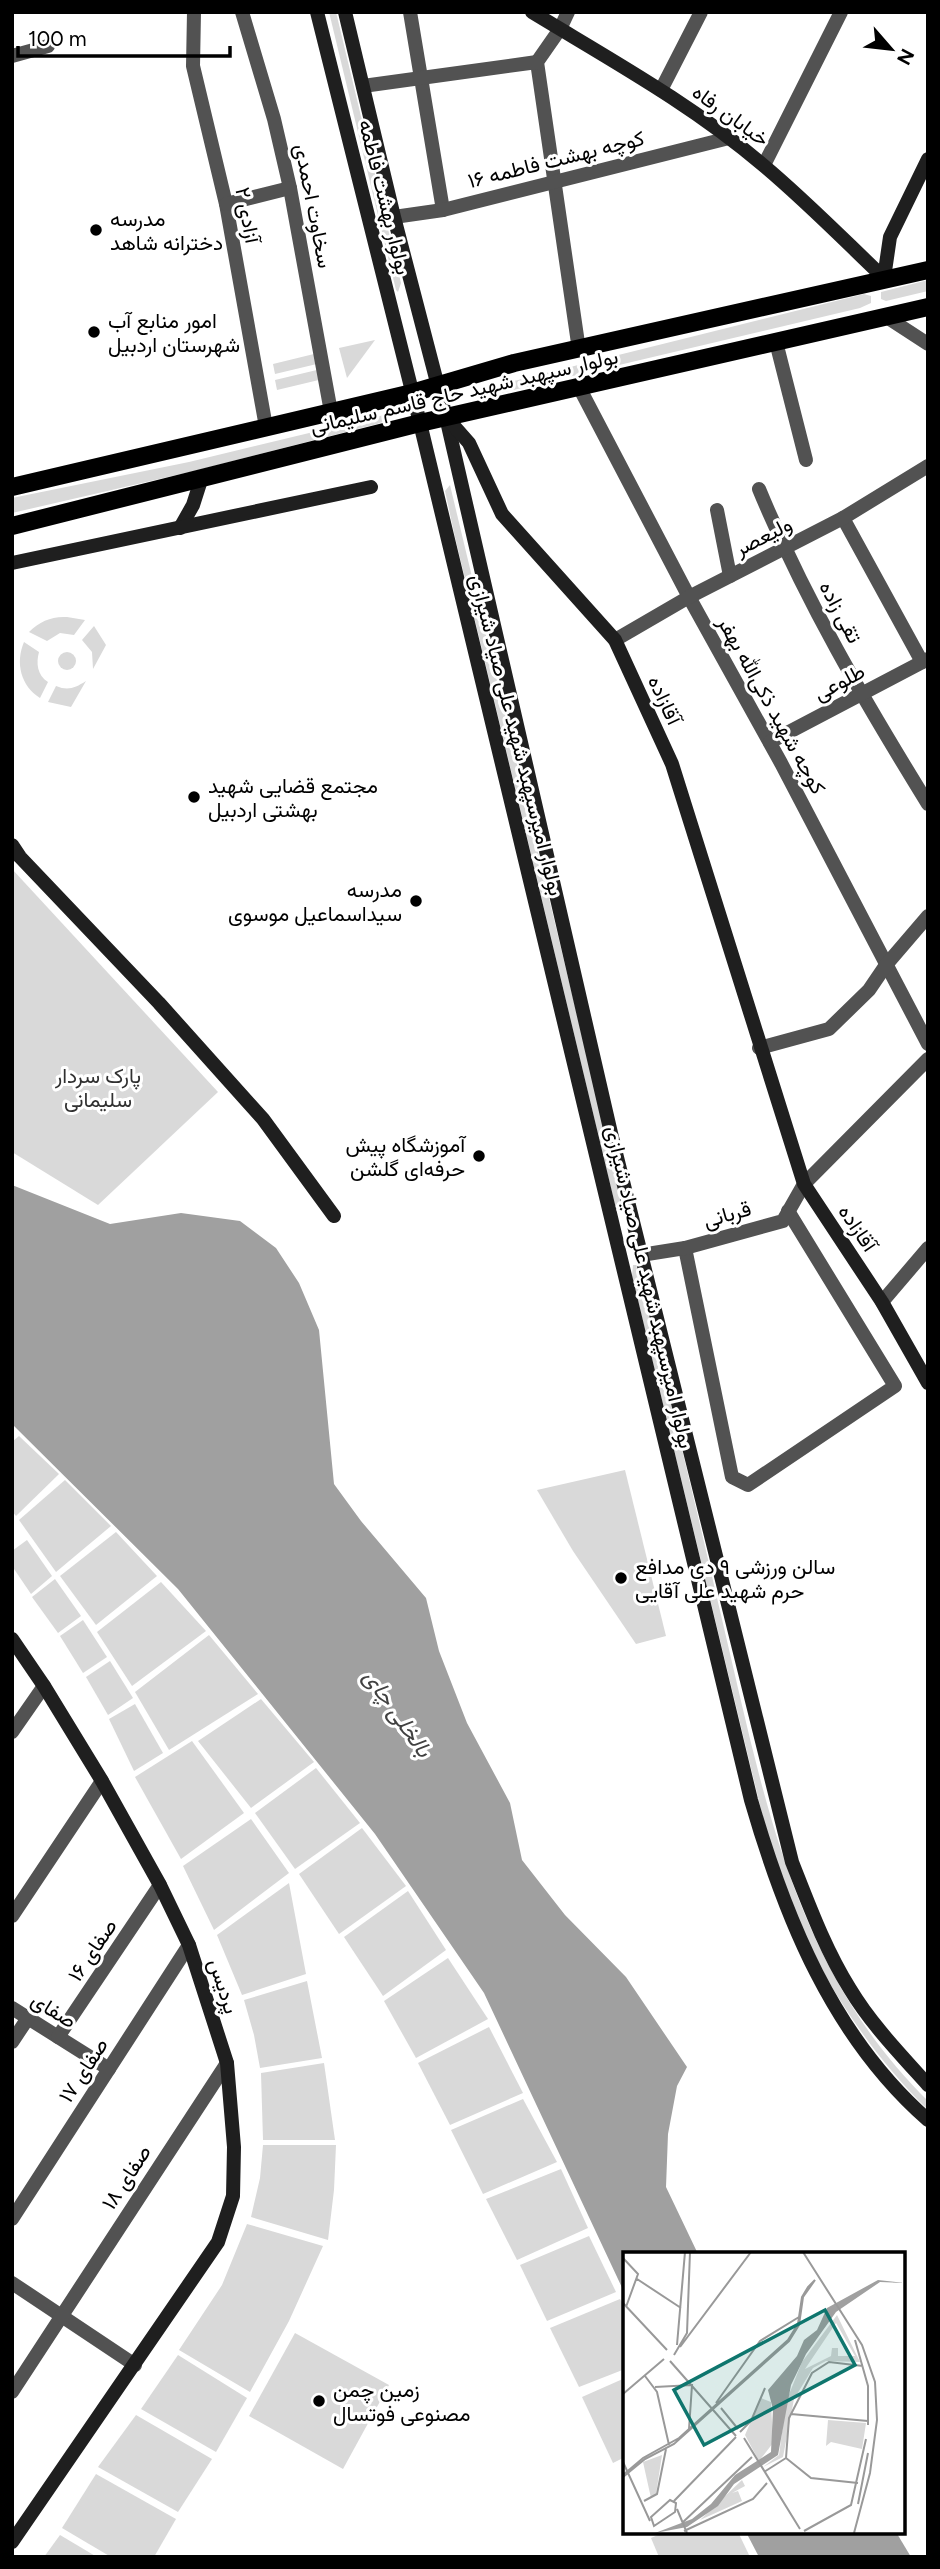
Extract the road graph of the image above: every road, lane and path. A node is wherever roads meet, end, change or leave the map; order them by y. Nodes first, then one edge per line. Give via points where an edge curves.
1 (194, 12) edge
2 (242, 12) edge
3 (317, 12) edge
4 (345, 12) edge
5 (410, 12) edge
6 (532, 12) edge
7 (568, 12) edge
8 (701, 12) edge
9 (841, 12) edge
10 (560, 29) junction
11 (48, 46) dead end
12 (12, 57) edge
13 (537, 62) junction
14 (421, 78) junction
15 (363, 86) junction
16 (662, 90) junction
17 (729, 138) junction
18 (928, 159) edge
19 (764, 165) junction
20 (554, 180) junction
21 (290, 188) junction
22 (226, 204) junction
23 (443, 210) junction
24 (394, 217) junction
25 (928, 270) edge
26 (884, 278) junction
27 (928, 307) edge
28 (885, 316) junction
29 (776, 342) junction
30 (928, 344) edge
31 (579, 350) junction
32 (437, 386) junction
33 (579, 387) junction
34 (412, 393) junction
35 (331, 412) junction
36 (446, 417) junction
37 (420, 423) junction
38 (266, 427) junction
39 (806, 460) dead end
40 (928, 467) edge
41 (201, 480) junction
42 (12, 487) edge
43 (371, 487) dead end
44 (759, 489) dead end
45 (718, 510) dead end
46 (844, 518) junction
47 (12, 526) edge
48 (180, 528) junction
49 (784, 549) junction
50 (12, 563) edge
51 (730, 576) junction
52 (689, 597) junction
53 (615, 640) junction
54 (925, 661) edge
55 (861, 694) junction
56 (770, 742) junction
57 (928, 804) edge
58 (12, 845) edge
59 (928, 916) edge
60 (886, 965) junction
61 (928, 1044) edge
62 (759, 1048) junction
63 (928, 1059) edge
64 (804, 1184) junction
65 (788, 1210) junction
66 (334, 1216) dead end
67 (685, 1248) junction
68 (928, 1248) edge
69 (641, 1255) junction
70 (623, 1260) junction
71 (882, 1302) junction
72 (928, 1384) edge
73 (12, 1639) edge
74 (44, 1686) junction
75 (12, 1732) edge
76 (102, 1781) junction
77 (160, 1885) junction
78 (12, 1916) edge
79 (189, 1945) junction
80 (12, 2008) edge
81 (28, 2018) junction
82 (58, 2037) junction
83 (12, 2042) edge
84 (226, 2063) junction
85 (109, 2069) junction
86 (928, 2085) edge
87 (928, 2120) edge
88 (12, 2219) edge
89 (12, 2283) edge
90 (61, 2315) junction
91 (135, 2365) junction
92 (12, 2392) edge
93 (12, 2542) edge

1 - 22 street, آزادی ۲ via 193,66
2 - 21 street, سخاوت احمدی
3 - 34 main road, بولوار بهشت فاطمه
4 - 15 main road, بولوار بهشت فاطمه
5 - 14 street
6 - 10 main road, خیابان رفاه
7 - 10 street
8 - 16 street
9 - 19 street
10 - 13 street
10 - 16 main road, خیابان رفاه
11 - 12 street
13 - 14 street
13 - 20 street
14 - 15 street
14 - 23 street
15 - 24 main road, بولوار بهشت فاطمه
16 - 17 main road, خیابان رفاه
17 - 19 main road, خیابان رفاه
17 - 20 street, کوچه بهشت فاطمه ۱۶
18 - 26 main road via 890,237
19 - 26 main road, خیابان رفاه
20 - 23 street, کوچه بهشت فاطمه ۱۶
20 - 31 street
21 - 22 street
21 - 35 street, سخاوت احمدی
22 - 38 street, آزادی ۲
23 - 24 street, کوچه بهشت فاطمه ۱۶
24 - 32 main road, بولوار بهشت فاطمه
25 - 26 main road, بولوار سپهبد شهید حاج قاسم سلیمانی
26 - 31 main road, بولوار سپهبد شهید حاج قاسم سلیمانی
27 - 28 main road, بولوار سپهبد شهید حاج قاسم سلیمانی
28 - 29 main road, بولوار سپهبد شهید حاج قاسم سلیمانی
28 - 30 street
29 - 33 main road, بولوار سپهبد شهید حاج قاسم سلیمانی
29 - 39 street
31 - 32 main road, بولوار سپهبد شهید حاج قاسم سلیمانی
32 - 34 main road, بولوار سپهبد شهید حاج قاسم سلیمانی
32 - 36 main road, بولوار بهشت فاطمه
33 - 36 main road, بولوار سپهبد شهید حاج قاسم سلیمانی
33 - 52 street, کوچه شهید ذکی‌الله بهفر
34 - 35 main road, بولوار سپهبد شهید حاج قاسم سلیمانی
34 - 37 main road, بولوار بهشت فاطمه
35 - 38 main road, بولوار سپهبد شهید حاج قاسم سلیمانی
36 - 37 main road, بولوار سپهبد شهید حاج قاسم سلیمانی
36 - 53 main road, آقازاده via 469,443 502,514
36 - 69 main road, بولوار امیرسپهبد شهید علی صیاد شیرازی
37 - 41 main road, بولوار سپهبد شهید حاج قاسم سلیمانی
37 - 70 main road, بولوار امیرسپهبد شهید علی صیاد شیرازی
38 - 42 main road, بولوار سپهبد شهید حاج قاسم سلیمانی
40 - 46 street, ولیعصر
41 - 47 main road, بولوار سپهبد شهید حاج قاسم سلیمانی
41 - 48 main road
43 - 48 main road
44 - 49 street, تقی زاده
45 - 51 street
46 - 49 street, ولیعصر
46 - 54 street
48 - 50 main road
49 - 51 street, ولیعصر
49 - 55 street, تقی زاده
51 - 52 street, ولیعصر
52 - 53 street, ولیعصر
52 - 56 street, کوچه شهید ذکی‌الله بهفر
53 - 62 main road, آقازاده via 671,764
54 - 55 street, طلوعی
55 - 56 street, طلوعی
55 - 57 street, تقی زاده
56 - 60 street, کوچه شهید ذکی‌الله بهفر
58 - 66 main road via 262,1119
59 - 60 street
60 - 61 street, کوچه شهید ذکی‌الله بهفر
60 - 62 street via 869,990 830,1029
62 - 64 main road, آقازاده
63 - 64 street, قربانی
64 - 65 street, قربانی
64 - 71 main road, آقازاده
65 - 67 street, قربانی via 783,1221
65 - 67 street via 895,1386 748,1485 732,1476
67 - 69 street, قربانی
68 - 71 street
69 - 70 main road
69 - 86 main road, بولوار امیرسپهبد شهید علی صیاد شیرازی via 792,1862 817,1928 850,1990
70 - 87 main road, بولوار امیرسپهبد شهید علی صیاد شیرازی via 771,1869 831,2001 873,2064
71 - 72 main road, آقازاده
73 - 74 main road, پردیس
74 - 75 street
74 - 76 main road, پردیس
76 - 77 main road, پردیس
76 - 78 street
77 - 79 main road, پردیس
77 - 82 street, صفای ۱۶
79 - 84 main road, پردیس
79 - 85 street, صفای ۱۷
80 - 81 street, صفای
81 - 82 street, صفای
81 - 83 street
82 - 85 street, صفای
84 - 90 street, صفای ۱۸
84 - 91 main road, پردیس via 234,2147 233,2196 218,2242
85 - 88 street, صفای ۱۷
89 - 90 street
90 - 91 street
90 - 92 street, صفای ۱۸
91 - 93 main road, پردیس

